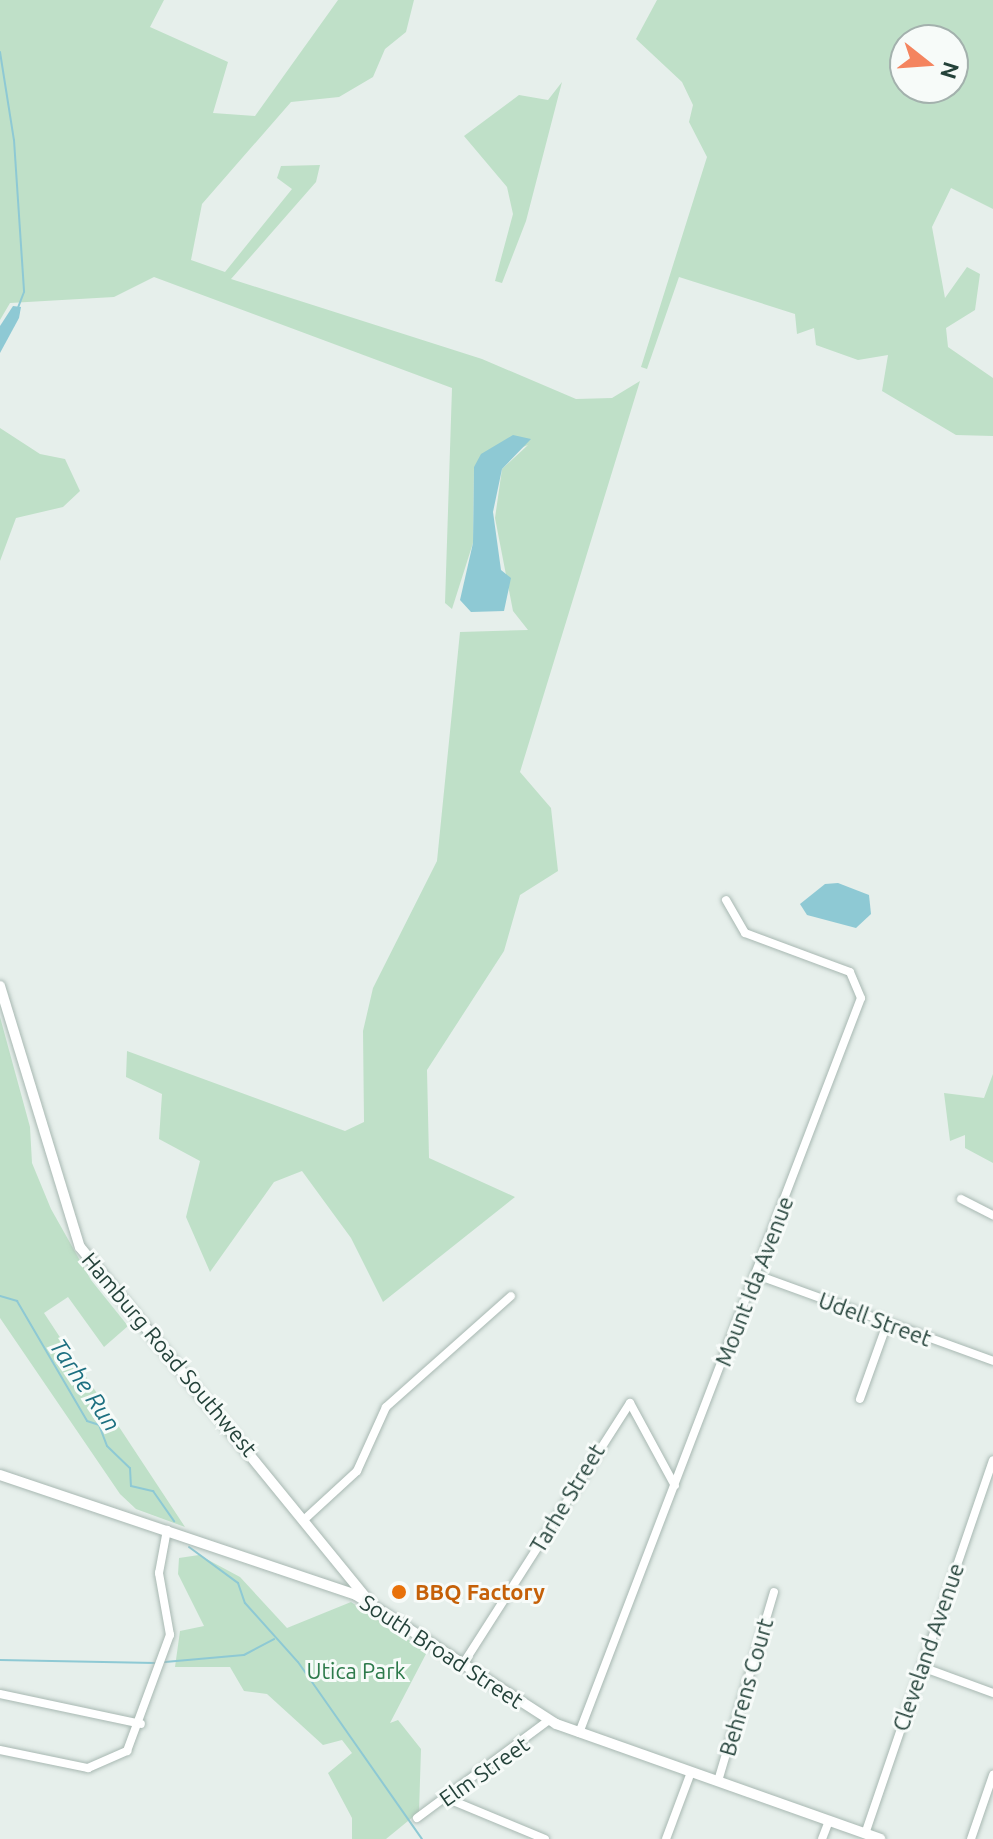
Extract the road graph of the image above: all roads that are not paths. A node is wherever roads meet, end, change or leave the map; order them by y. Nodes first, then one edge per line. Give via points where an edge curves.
1 (726, 900) dead end
2 (0, 986) edge
3 (961, 1199) dead end
4 (993, 1215) edge
5 (757, 1275) junction
6 (511, 1296) dead end
7 (887, 1324) junction
8 (993, 1361) edge
9 (860, 1399) dead end
10 (993, 1460) edge
11 (0, 1475) edge
12 (675, 1486) junction
13 (307, 1517) junction
14 (167, 1530) junction
15 (774, 1592) dead end
16 (369, 1601) junction
17 (463, 1664) junction
18 (922, 1667) junction
19 (993, 1693) edge
20 (0, 1694) edge
21 (549, 1720) junction
22 (141, 1724) junction
23 (579, 1733) junction
24 (0, 1750) edge
25 (691, 1772) junction
26 (993, 1775) edge
27 (718, 1781) junction
28 (446, 1798) junction
29 (417, 1818) dead end
30 (829, 1821) junction
31 (865, 1834) junction
32 (545, 1839) edge
33 (666, 1839) edge
34 (822, 1839) edge
35 (880, 1839) edge
36 (971, 1839) edge

1 - 5 street, Mount Ida Avenue via 745,933 850,972 862,988
2 - 13 street, Hamburg Road Southwest via 80,1247
3 - 4 street
5 - 7 street, Udell Street
5 - 12 street, Mount Ida Avenue
6 - 13 street via 386,1407 357,1471
7 - 8 street, Udell Street
7 - 9 street
10 - 18 street, Cleveland Avenue
11 - 14 street, South Broad Street
12 - 17 street, Tarhe Street via 630,1403
12 - 23 street, Mount Ida Avenue
13 - 16 street, Hamburg Road Southwest
14 - 16 street, South Broad Street
14 - 22 street via 158,1562 170,1635
15 - 27 street, Behrens Court
16 - 17 street, South Broad Street
17 - 21 street, South Broad Street
18 - 19 street
18 - 31 street, Cleveland Avenue
20 - 22 street
21 - 23 street, South Broad Street
21 - 28 street, Elm Street
22 - 24 street via 127,1751 99,1767
23 - 25 street, South Broad Street
25 - 27 street, South Broad Street
25 - 33 street
26 - 36 street
27 - 30 street, South Broad Street
28 - 29 street, Elm Street
28 - 32 street
30 - 31 street, South Broad Street
30 - 34 street
31 - 35 street, South Broad Street

